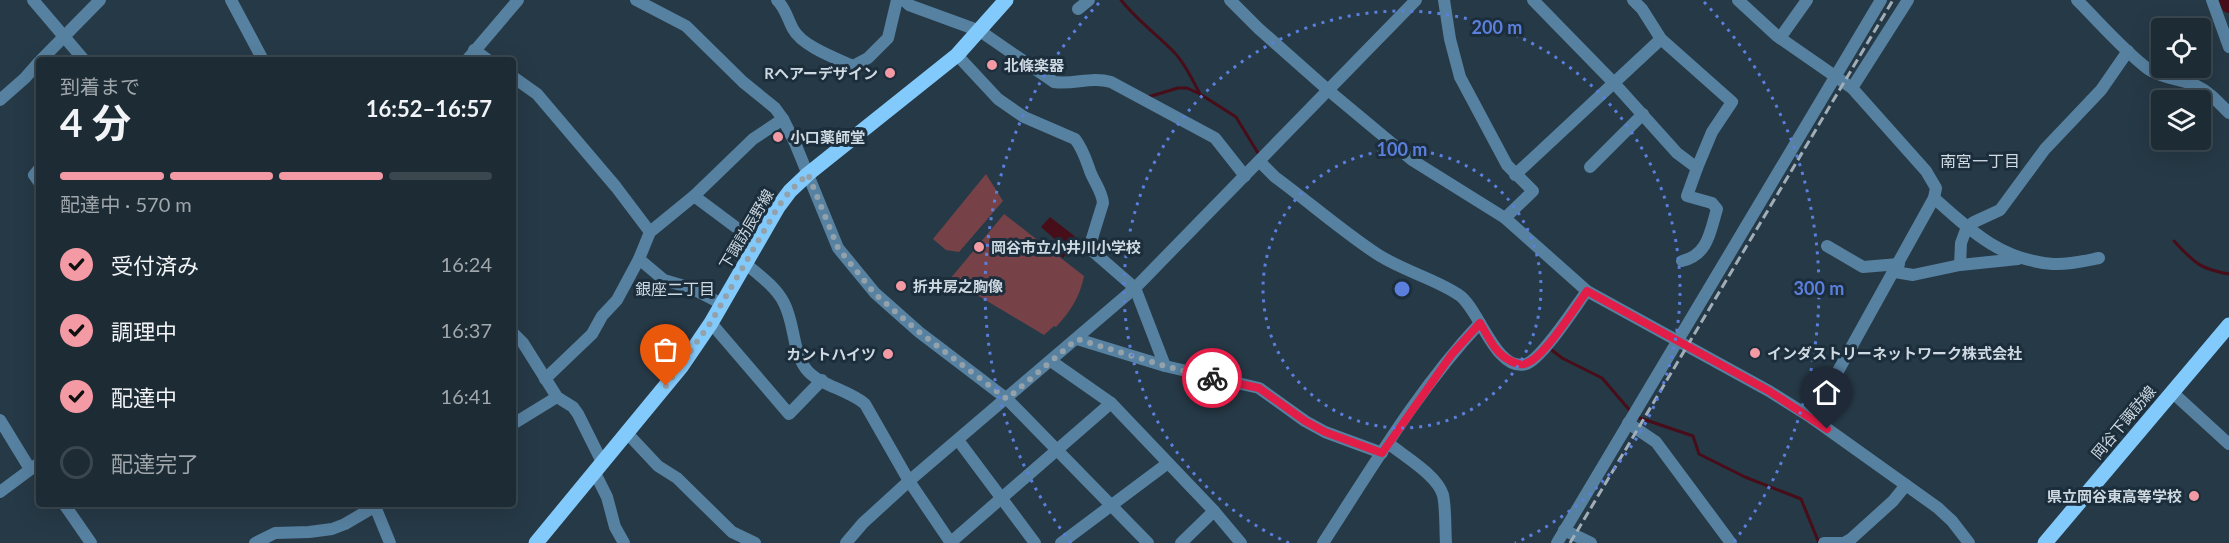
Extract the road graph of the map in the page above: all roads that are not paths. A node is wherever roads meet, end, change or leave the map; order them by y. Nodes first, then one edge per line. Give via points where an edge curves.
1 (33, 0) edge
2 (100, 0) edge
3 (231, 0) edge
4 (518, 0) edge
5 (636, 0) edge
6 (777, 0) edge
7 (897, 0) edge
8 (904, 0) edge
9 (1006, 0) edge
10 (1089, 0) edge
11 (1230, 0) edge
12 (1416, 0) edge
13 (1444, 0) edge
14 (1533, 0) edge
15 (1634, 0) edge
16 (1738, 0) edge
17 (1807, 0) edge
18 (1881, 0) edge
19 (1908, 0) edge
20 (2077, 0) edge
21 (2212, 0) edge
22 (1078, 9) dead end
23 (980, 31) junction
24 (63, 36) junction
25 (1780, 38) junction
26 (1661, 39) junction
27 (2229, 47) edge
28 (2128, 51) junction
29 (471, 55) edge
30 (957, 55) junction
31 (44, 57) edge
32 (81, 57) edge
33 (261, 57) edge
34 (36, 66) edge
35 (1836, 76) junction
36 (516, 79) edge
37 (1614, 84) junction
38 (1852, 88) junction
39 (1328, 90) junction
40 (0, 99) edge
41 (2229, 113) edge
42 (1642, 114) junction
43 (783, 119) junction
44 (1260, 162) junction
45 (1590, 167) dead end
46 (1697, 168) junction
47 (808, 174) junction
48 (1515, 175) junction
49 (1245, 176) junction
50 (694, 196) junction
51 (1934, 198) junction
52 (1505, 218) junction
53 (1967, 227) junction
54 (650, 232) junction
55 (757, 243) junction
56 (1827, 246) dead end
57 (2099, 258) dead end
58 (639, 259) junction
59 (2018, 259) junction
60 (1682, 261) dead end
61 (746, 264) junction
62 (1960, 265) junction
63 (1897, 268) junction
64 (1135, 288) junction
65 (1587, 291) junction
66 (722, 304) junction
67 (711, 322) junction
68 (1480, 323) junction
69 (2229, 325) edge
70 (516, 336) edge
71 (1077, 339) junction
72 (1678, 341) junction
73 (1051, 361) junction
74 (1165, 366) junction
75 (545, 379) junction
76 (822, 380) junction
77 (2172, 392) junction
78 (557, 397) junction
79 (1007, 399) junction
80 (1111, 403) junction
81 (1812, 418) junction
82 (0, 420) edge
83 (516, 422) edge
84 (1628, 423) junction
85 (627, 433) junction
86 (958, 440) junction
87 (2229, 444) edge
88 (1385, 448) junction
89 (1057, 450) junction
90 (1168, 463) junction
91 (36, 466) edge
92 (598, 467) junction
93 (909, 481) junction
94 (1906, 485) junction
95 (0, 492) edge
96 (1001, 498) junction
97 (1112, 505) junction
98 (66, 507) edge
99 (373, 507) edge
100 (377, 507) edge
101 (1214, 512) junction
102 (1564, 530) junction
103 (91, 543) edge
104 (255, 543) edge
105 (390, 543) edge
106 (536, 543) edge
107 (624, 543) edge
108 (755, 543) edge
109 (846, 543) edge
110 (951, 543) edge
111 (1035, 543) edge
112 (1061, 543) edge
113 (1148, 543) edge
114 (1181, 543) edge
115 (1241, 543) edge
116 (1323, 543) edge
117 (1446, 543) edge
118 (1557, 543) edge
119 (1591, 543) edge
120 (1731, 543) edge
121 (1824, 543) edge
122 (1969, 543) edge
123 (2045, 543) edge

1 - 24 street
2 - 24 street
3 - 33 street
4 - 29 street
5 - 43 street via 686,26
6 - 7 street via 794,31 824,53 853,66 868,58 888,38
8 - 23 street
9 - 23 main road, 下諏訪辰野線
10 - 22 street
11 - 39 street
12 - 39 street
13 - 48 street via 1460,77
14 - 37 street
15 - 26 street
16 - 25 street
17 - 25 street
18 - 35 street
19 - 38 street
20 - 28 street
21 - 27 street
23 - 30 main road, 下諏訪辰野線
23 - 49 street via 1054,82 1096,78 1112,82 1215,138
24 - 31 street
24 - 32 street
25 - 35 street
26 - 37 street
26 - 46 street via 1732,102 1712,132
28 - 41 street via 2150,70 2209,93
28 - 53 street via 2101,90 2045,149 2000,210
30 - 47 main road, 下諏訪辰野線
30 - 64 street via 998,99 1024,117 1075,139 1103,203 1089,248
34 - 40 street
35 - 38 street
35 - 72 street
36 - 54 street via 537,94
37 - 42 street
37 - 48 street
38 - 51 street via 1926,171 1936,189
39 - 44 street
39 - 52 street via 1412,160
42 - 45 street
42 - 46 street via 1677,153
43 - 47 street
43 - 50 street via 753,139
44 - 49 street
44 - 68 street via 1377,254 1458,294
46 - 60 street via 1687,196 1712,203 1717,209 1705,245 1694,258
47 - 55 main road, 下諏訪辰野線 via 790,191
47 - 79 street via 838,248 875,294
48 - 52 street via 1533,191
49 - 64 street
50 - 54 street
50 - 55 street
51 - 53 street
51 - 63 street
52 - 65 street
53 - 59 street
53 - 62 street via 1961,243
54 - 58 street
55 - 61 main road, 下諏訪辰野線
56 - 63 street via 1863,267
57 - 59 street via 2052,264
58 - 66 street via 664,280
58 - 75 street via 617,300 592,334
59 - 62 street
61 - 66 main road, 下諏訪辰野線
61 - 76 street via 784,303 802,362
62 - 63 street via 1913,275
63 - 81 street
64 - 71 street
64 - 74 street
65 - 68 street via 1545,348 1524,365 1503,357
65 - 72 street
66 - 67 main road, 下諏訪辰野線
67 - 76 street via 789,414
67 - 85 main road, 下諏訪辰野線 via 681,367
68 - 88 street via 1452,354
69 - 77 main road, 岡谷下諏訪線
70 - 75 street
71 - 73 street
71 - 74 street
72 - 81 street
72 - 84 street
73 - 79 street
73 - 80 street
74 - 88 street via 1259,388 1325,432
75 - 78 street
76 - 93 street via 866,404
77 - 87 street
77 - 123 main road, 岡谷下諏訪線
78 - 83 street
78 - 92 street via 578,414
79 - 86 street
79 - 89 street
80 - 89 street
80 - 90 street
81 - 94 street
82 - 91 street
84 - 102 street
84 - 120 street via 1656,442
85 - 92 main road, 下諏訪辰野線
85 - 108 street via 732,532
86 - 93 street
86 - 96 street
88 - 116 street
88 - 117 street via 1419,466 1436,482 1443,494
89 - 96 street
89 - 97 street
90 - 97 street
90 - 101 street
91 - 95 street
92 - 106 main road, 下諏訪辰野線
92 - 107 street via 615,527
93 - 109 street via 862,523
93 - 110 street
94 - 121 street via 1851,539
94 - 122 street via 1952,521
96 - 110 street
96 - 111 street
97 - 112 street
97 - 113 street
98 - 103 street
99 - 104 street via 332,529 275,533
100 - 105 street
101 - 114 street
101 - 115 street
102 - 118 street
102 - 119 street

